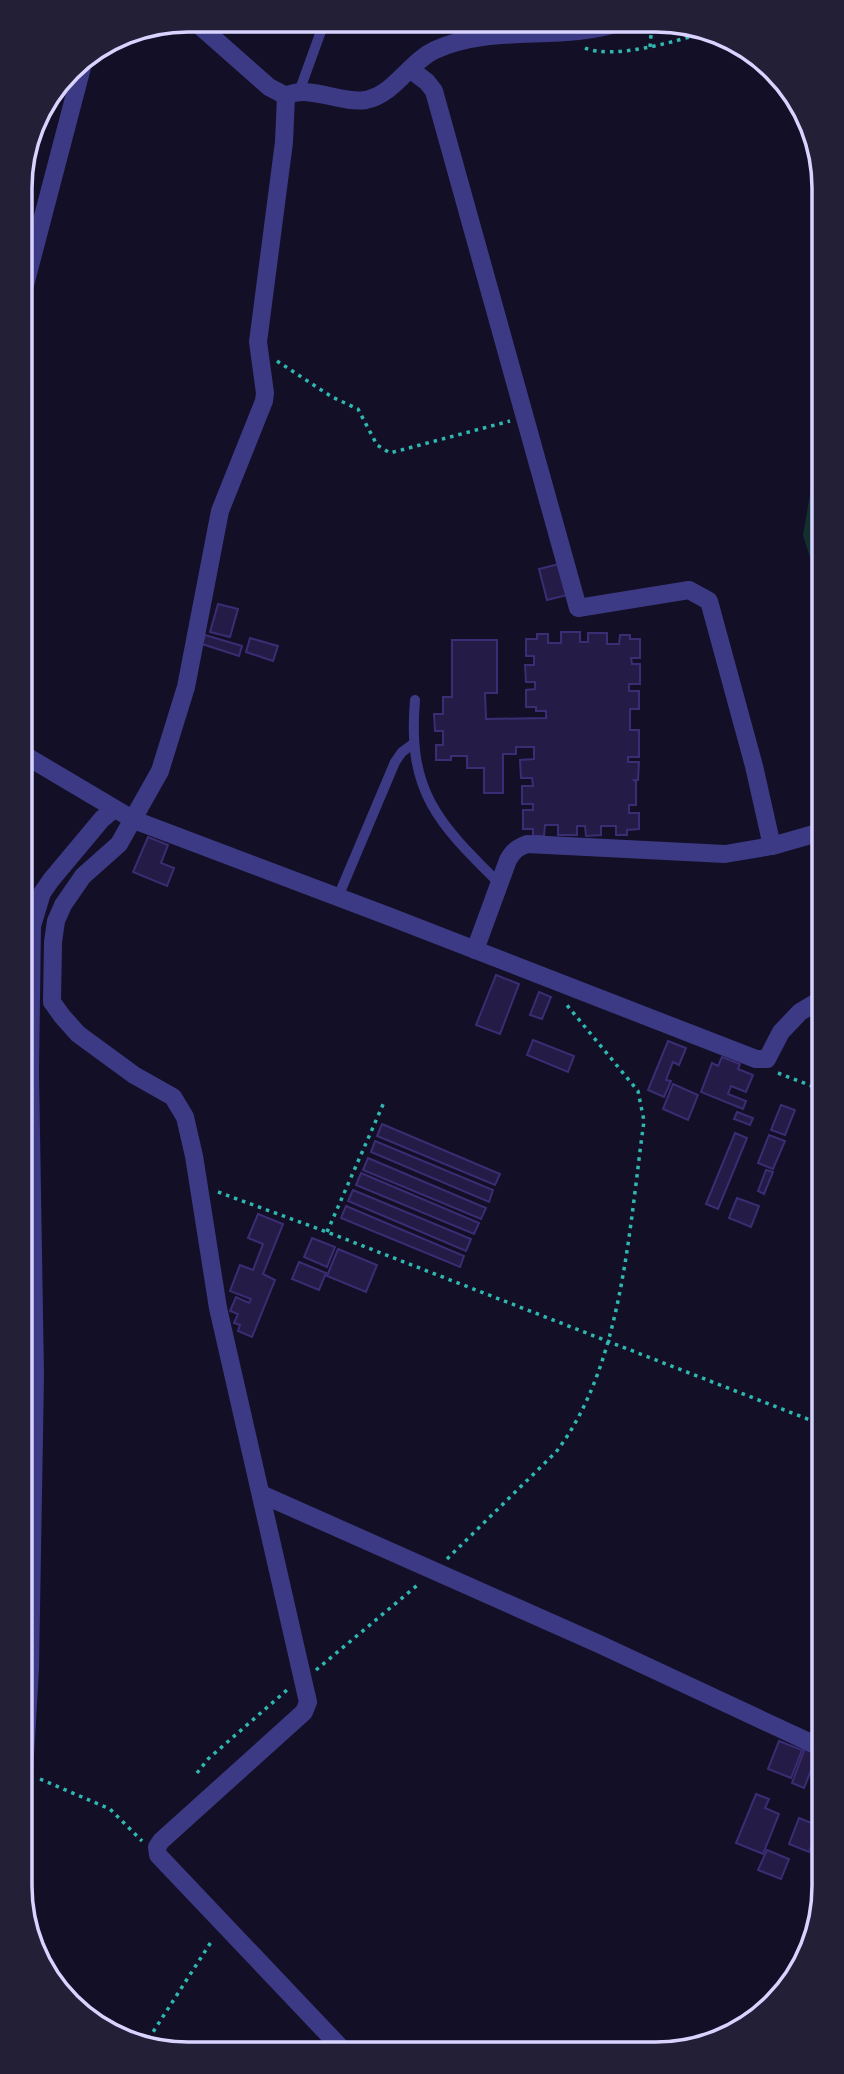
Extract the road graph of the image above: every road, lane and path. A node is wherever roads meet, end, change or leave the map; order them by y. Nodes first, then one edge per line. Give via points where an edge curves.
1 (207, 32) edge
2 (320, 32) edge
3 (566, 32) joint
4 (652, 32) edge
5 (691, 36) edge
6 (650, 47) junction
7 (410, 69) junction
8 (80, 74) edge
9 (292, 94) junction
10 (32, 258) edge
11 (261, 360) junction
12 (525, 416) junction
13 (415, 700) dead end
14 (414, 744) junction
15 (32, 760) edge
16 (114, 809) junction
17 (134, 820) junction
18 (812, 835) edge
19 (772, 846) junction
20 (499, 884) junction
21 (338, 897) junction
22 (32, 926) edge
23 (475, 950) junction
24 (554, 981) junction
25 (812, 1005) edge
26 (764, 1060) junction
27 (812, 1086) edge
28 (385, 1100) dead end
29 (32, 1173) edge
30 (199, 1186) junction
31 (327, 1232) junction
32 (608, 1342) junction
33 (812, 1421) edge
34 (261, 1494) junction
35 (32, 1570) edge
36 (435, 1570) junction
37 (302, 1679) junction
38 (812, 1743) edge
39 (197, 1773) dead end
40 (32, 1776) edge
41 (157, 1850) junction
42 (223, 1925) junction
43 (150, 2037) edge
44 (335, 2042) edge

1 - 9 street via 269,87
2 - 9 lane
3 - 6 path via 569,40 591,50
3 - 7 street via 472,38 432,51
4 - 6 path
5 - 6 path
7 - 9 street via 378,96 363,100
7 - 12 street via 435,91
8 - 10 street
9 - 11 street via 258,342
11 - 12 path via 279,362 332,397 353,405 377,445 390,453
11 - 17 street via 264,401 220,511 187,687 160,771
12 - 19 street via 578,608 689,590 709,601
13 - 14 lane
14 - 20 lane via 424,791 437,816
14 - 21 lane via 395,762
15 - 16 street
16 - 17 street
16 - 22 street via 42,892
17 - 21 street
17 - 30 street via 119,844 83,876 63,905 53,942 52,1002 78,1034 173,1097 186,1117
18 - 19 street
19 - 20 street via 725,855 527,844 513,851
20 - 23 street
21 - 23 street
23 - 24 street
24 - 26 street
24 - 32 path via 562,1000 638,1091 642,1102 644,1121
25 - 26 street via 781,1032
26 - 27 path via 773,1070
28 - 31 path
29 - 35 street via 36,1375
30 - 31 path
30 - 34 street via 218,1308
31 - 32 path
32 - 33 path
32 - 36 path via 583,1408 564,1442
34 - 36 street
34 - 37 street
36 - 37 path
36 - 38 street
37 - 39 path
37 - 41 street via 308,1702 304,1712 164,1837
40 - 41 path via 101,1804
41 - 42 street via 162,1861
42 - 43 path
42 - 44 street

